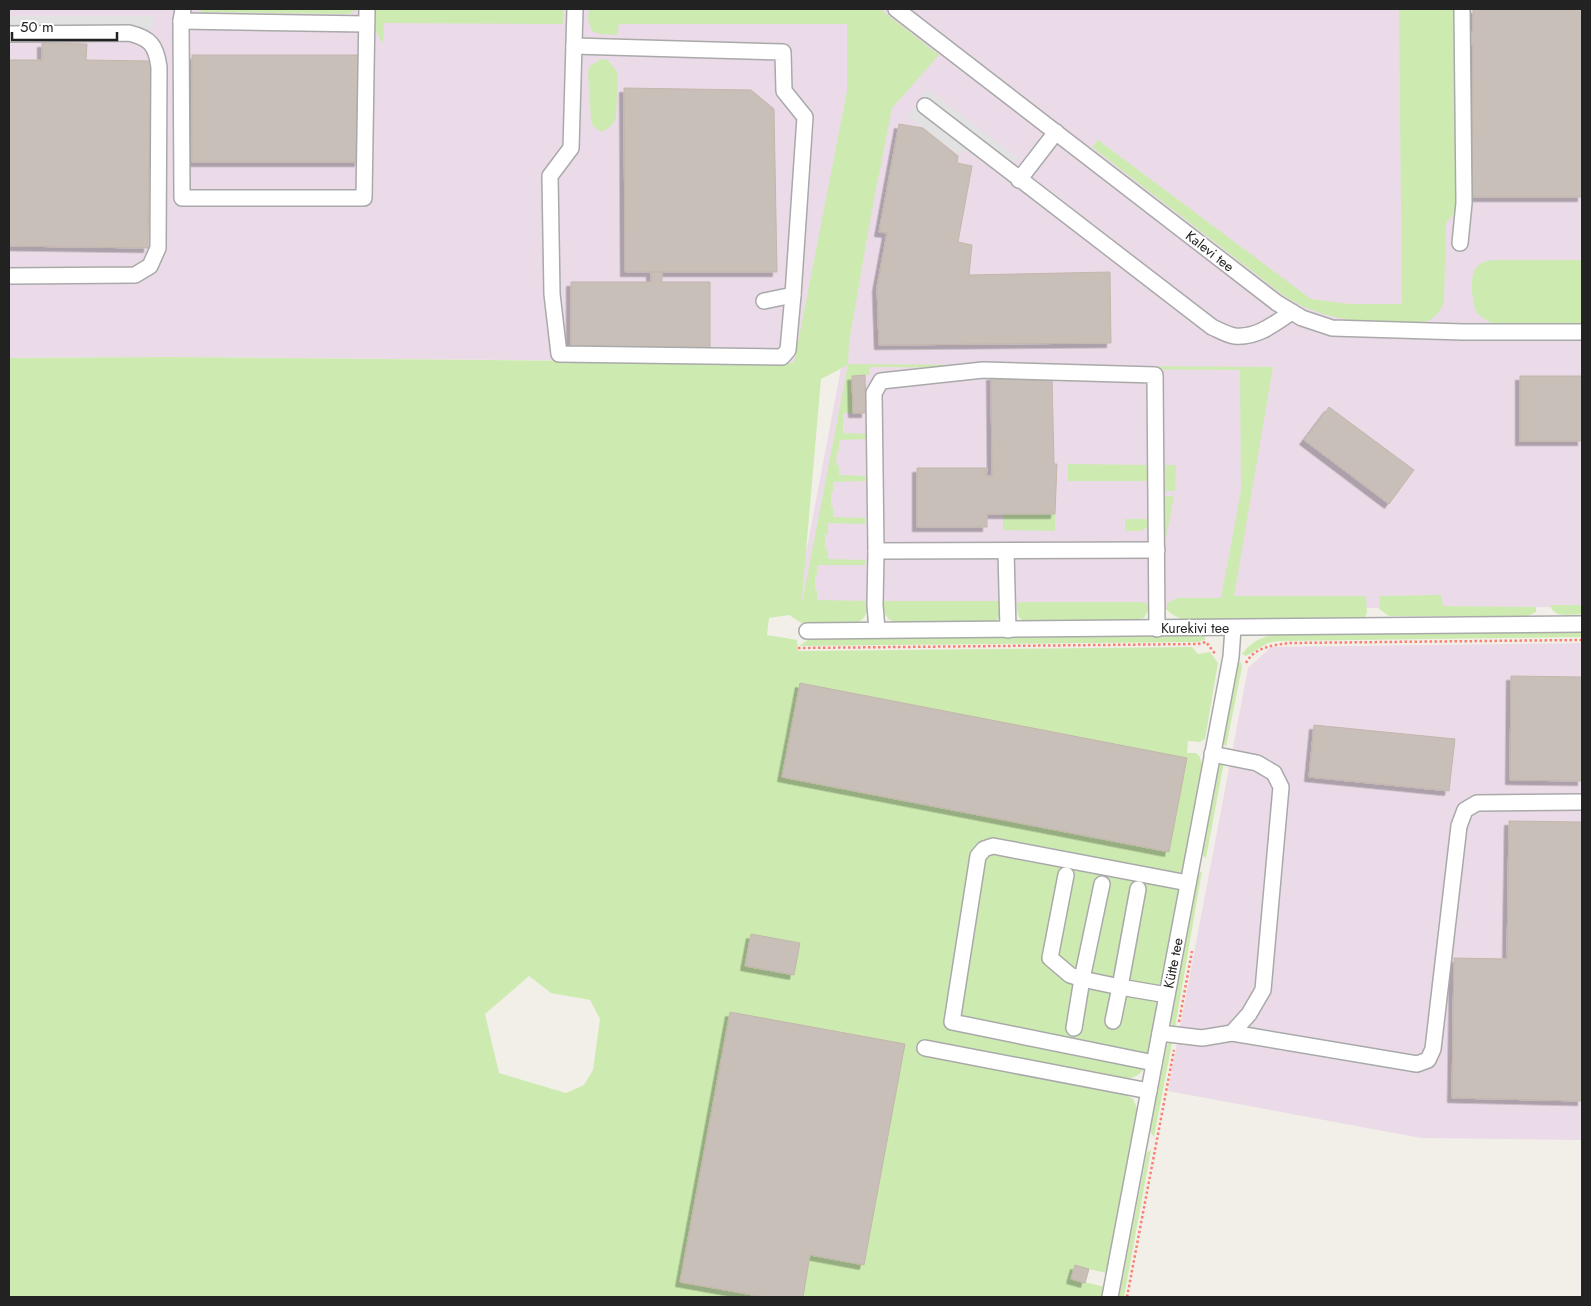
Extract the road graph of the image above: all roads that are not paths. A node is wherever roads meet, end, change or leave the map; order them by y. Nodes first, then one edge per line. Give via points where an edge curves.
1 (575, 9) edge
2 (896, 9) edge
3 (1462, 9) edge
4 (182, 15) edge
5 (366, 16) edge
6 (9, 34) edge
7 (574, 46) junction
8 (925, 106) dead end
9 (1056, 132) junction
10 (1020, 180) junction
11 (1460, 243) dead end
12 (9, 276) edge
13 (793, 295) junction
14 (764, 301) dead end
15 (1292, 312) junction
16 (1582, 332) edge
17 (1157, 550) junction
18 (876, 551) junction
19 (1006, 551) junction
20 (1582, 624) edge
21 (1233, 628) junction
22 (1157, 629) junction
23 (877, 630) junction
24 (1008, 630) junction
25 (807, 631) dead end
26 (1212, 754) junction
27 (1582, 802) edge
28 (1066, 875) dead end
29 (1188, 883) junction
30 (1102, 884) dead end
31 (1138, 889) dead end
32 (1082, 979) junction
33 (1120, 987) junction
34 (1167, 995) junction
35 (1113, 1021) dead end
36 (1074, 1028) dead end
37 (1160, 1032) junction
38 (1232, 1033) junction
39 (925, 1048) dead end
40 (1154, 1063) junction
41 (1149, 1091) junction
42 (1110, 1297) edge

1 - 7 street
2 - 9 street, Kalevi tee
3 - 11 street via 1464,203
4 - 5 street
4 - 5 street via 182,198 364,198
6 - 12 street via 129,33 151,43 157,53 159,67 158,248 150,266 135,275
7 - 13 street via 782,52 784,91 805,117
7 - 13 street via 571,148 550,176 552,294 559,354 782,357 788,350
8 - 10 street
9 - 10 street
9 - 15 street, Kalevi tee
10 - 15 street via 1212,327 1233,336 1252,335
13 - 14 street
15 - 16 street, Kalevi tee via 1332,328
17 - 18 street via 1155,375 983,370 881,382 874,393
17 - 19 street
17 - 22 street
18 - 19 street
18 - 23 street
19 - 24 street
20 - 21 street, Kurekivi tee
21 - 22 street, Kurekivi tee
21 - 26 street, Kütte tee
22 - 24 street, Kurekivi tee
23 - 24 street, Kurekivi tee
23 - 25 street, Kurekivi tee
26 - 29 street, Kütte tee
26 - 38 street via 1257,763 1274,774 1281,787 1263,990 1249,1014
27 - 38 street via 1477,803 1465,810 1459,826 1433,1050 1428,1060 1417,1064
28 - 32 street via 1050,958 1070,975
29 - 34 street, Kütte tee
29 - 40 street via 993,846 978,856 952,1022
30 - 32 street
31 - 33 street
32 - 33 street
32 - 36 street
33 - 34 street
33 - 35 street
34 - 37 street, Kütte tee
37 - 38 street via 1202,1038
37 - 40 street, Kütte tee
39 - 41 street
40 - 41 street, Kütte tee
41 - 42 street, Kütte tee

